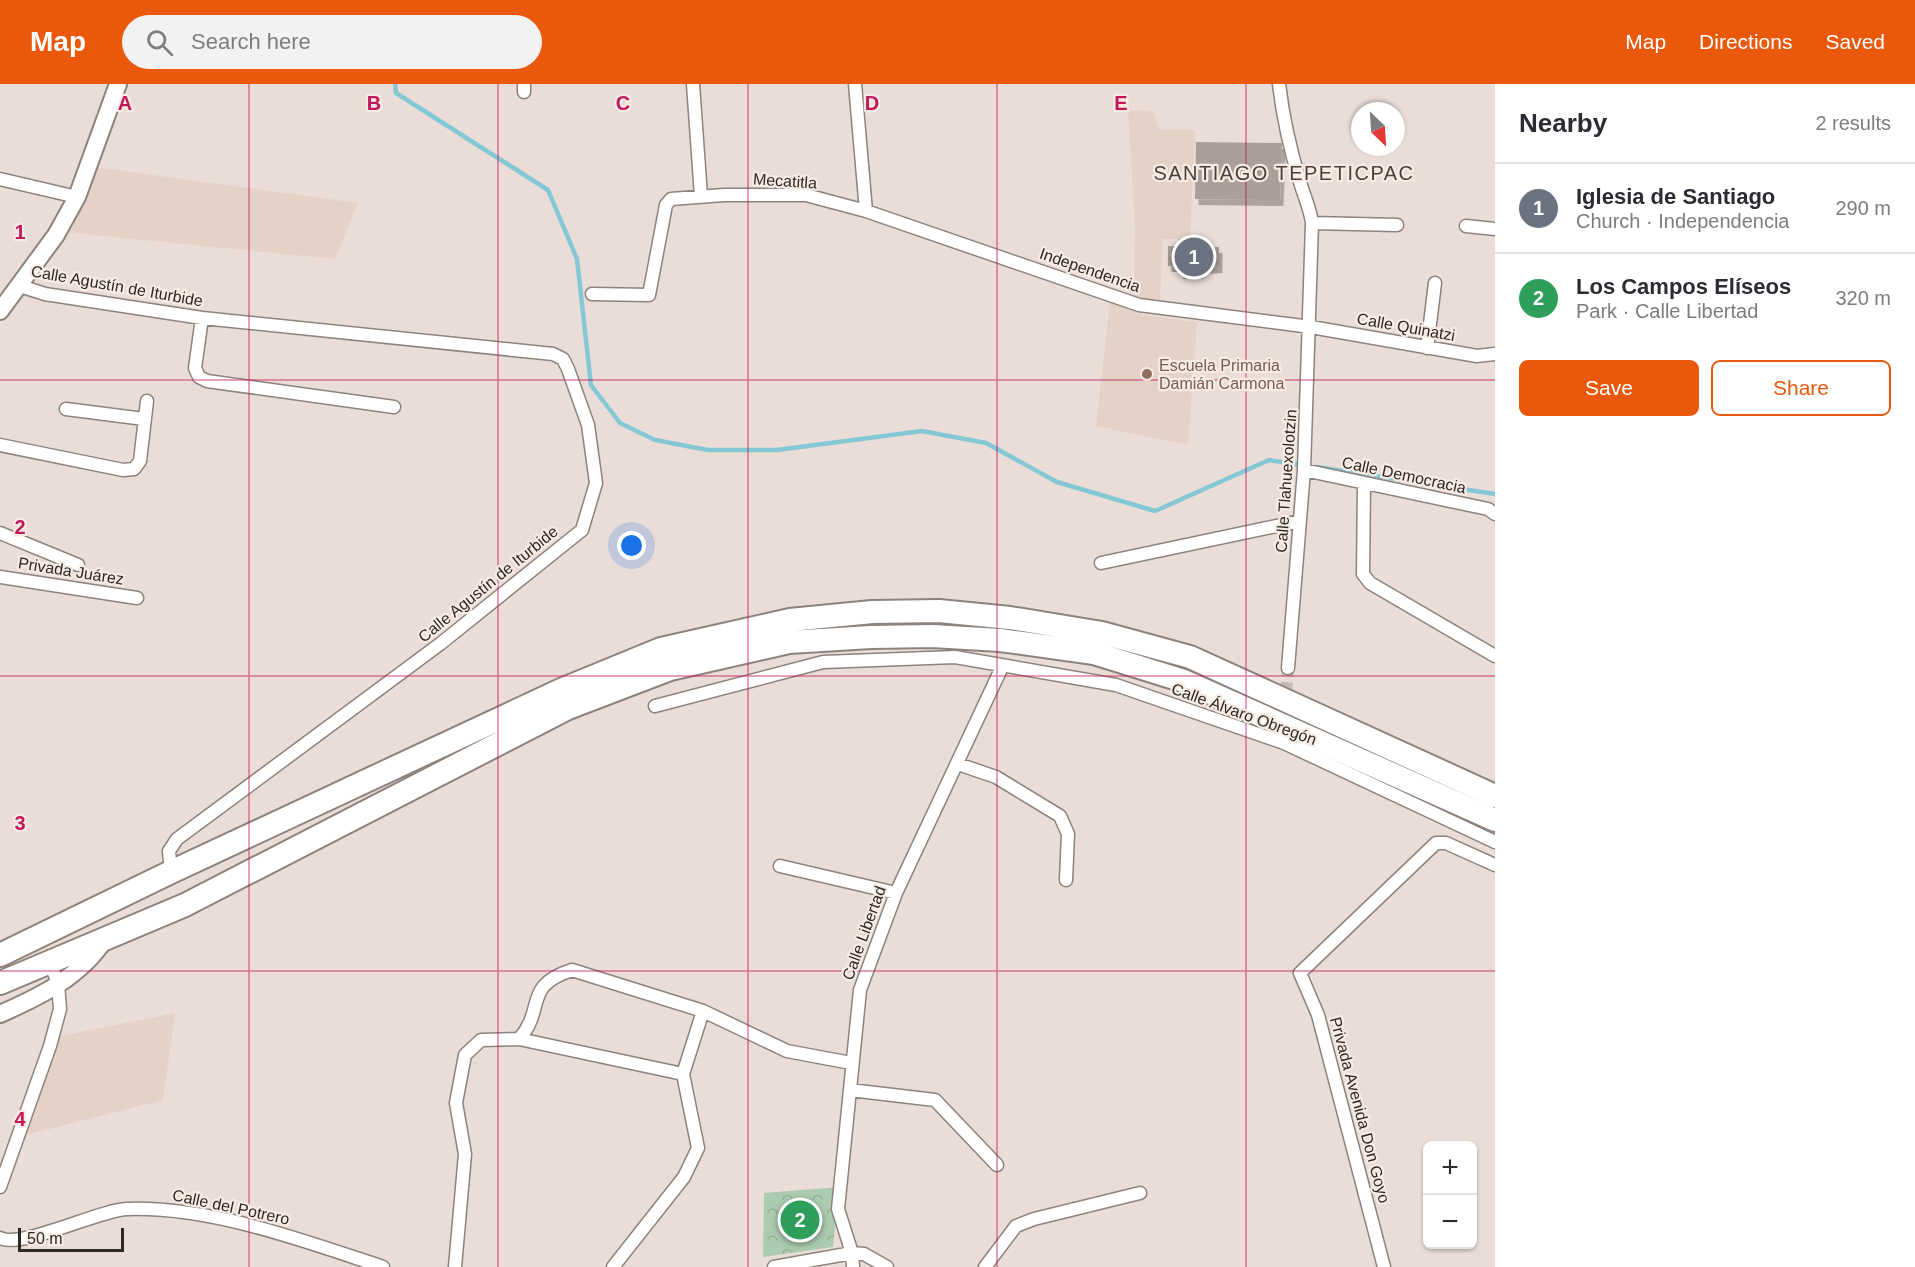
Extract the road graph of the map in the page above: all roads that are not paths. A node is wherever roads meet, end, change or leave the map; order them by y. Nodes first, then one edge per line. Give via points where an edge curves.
1 (118, 84) edge
2 (693, 84) edge
3 (855, 84) edge
4 (1280, 84) edge
5 (0, 179) edge
6 (701, 196) junction
7 (77, 197) junction
8 (866, 211) junction
9 (1312, 223) junction
10 (1397, 225) dead end
11 (1466, 226) dead end
12 (1495, 229) edge
13 (1435, 283) dead end
14 (20, 286) junction
15 (592, 294) dead end
16 (0, 311) edge
17 (202, 318) junction
18 (1311, 327) junction
19 (1427, 348) junction
20 (1495, 354) edge
21 (147, 401) dead end
22 (394, 407) dead end
23 (66, 409) dead end
24 (144, 420) junction
25 (0, 445) edge
26 (1304, 470) junction
27 (1364, 484) junction
28 (1495, 514) edge
29 (1300, 521) junction
30 (0, 533) edge
31 (1101, 562) dead end
32 (78, 566) dead end
33 (0, 577) edge
34 (137, 598) dead end
35 (1495, 656) edge
36 (1002, 667) junction
37 (1288, 668) tunnel mouth
38 (655, 706) dead end
39 (958, 764) junction
40 (1495, 796) edge
41 (1495, 820) edge
42 (1495, 842) edge
43 (1495, 865) edge
44 (780, 866) dead end
45 (171, 872) junction
46 (1066, 880) dead end
47 (896, 893) junction
48 (106, 937) junction
49 (0, 955) edge
50 (50, 962) junction
51 (0, 983) edge
52 (58, 984) junction
53 (702, 1011) junction
54 (0, 1014) edge
55 (519, 1039) junction
56 (851, 1063) junction
57 (683, 1074) junction
58 (850, 1090) junction
59 (997, 1165) dead end
60 (0, 1187) edge
61 (1140, 1193) dead end
62 (0, 1238) edge
63 (852, 1252) junction
64 (383, 1267) edge
65 (455, 1267) edge
66 (613, 1267) edge
67 (774, 1267) edge
68 (853, 1267) edge
69 (887, 1267) edge
70 (985, 1267) edge
71 (1384, 1267) edge

1 - 7 main road
2 - 6 street
3 - 8 street
4 - 9 street, Calle Tlahuexolotzin via 1284,123
5 - 7 street
6 - 8 street, Mecatitla via 806,195
6 - 15 street, Mecatitla via 668,201 649,295
7 - 14 main road
8 - 18 street, Independencia via 1138,305
9 - 10 street
9 - 18 street, Calle Tlahuexolotzin
11 - 12 street
13 - 19 street
14 - 16 main road
14 - 17 street, Calle Agustín de Iturbide via 45,294
17 - 22 street via 195,368 199,377 207,381
17 - 45 street, Calle Agustín de Iturbide via 553,354 568,369 588,425 596,483 582,530 440,644 177,839 169,851
18 - 19 street, Calle Quinatzi
18 - 26 street, Calle Tlahuexolotzin
19 - 20 street, Calle Quinatzi via 1477,356
21 - 24 street
23 - 24 street
24 - 25 street via 140,461 134,470
26 - 27 street, Calle Democracia
26 - 29 street, Calle Tlahuexolotzin
27 - 28 street, Calle Democracia via 1488,509
27 - 35 street via 1363,574 1370,583
29 - 31 street
29 - 37 street, Calle Tlahuexolotzin
30 - 32 street
33 - 34 street, Privada Juárez
36 - 38 street, Calle Álvaro Obregón via 955,657 823,662
36 - 39 street, Calle Libertad
36 - 42 street, Calle Álvaro Obregón via 1116,685 1283,740
39 - 46 street via 996,777 1060,816 1068,834
39 - 47 street, Calle Libertad
40 - 45 highway via 1190,657 1102,633 1010,618 939,611 872,612 790,620 661,649 487,723
41 - 48 highway via 1184,681 1094,653 1000,640 932,636 789,642 670,669 568,708 185,905
43 - 71 street, Privada Avenida Don Goyo via 1446,843 1436,843 1300,973 1318,1014
44 - 47 street
45 - 49 highway
47 - 56 street, Calle Libertad via 860,990
48 - 50 highway
48 - 52 main road via 81,968
50 - 51 highway
50 - 52 street
52 - 54 main road
52 - 60 street via 60,1009 50,1046
53 - 55 street via 573,970 552,976 539,991
53 - 56 street via 787,1051
53 - 57 street
55 - 57 street
55 - 65 street via 481,1040 465,1055 456,1103 465,1155
56 - 58 street, Calle Libertad
57 - 66 street via 698,1148 684,1177
58 - 59 street via 936,1100
58 - 63 street, Calle Libertad via 838,1209
61 - 70 street via 1016,1226
62 - 64 street, Calle del Potrero via 4,1241 29,1237 123,1209 169,1208 297,1238
63 - 67 street
63 - 68 street, Calle Libertad
63 - 69 street

